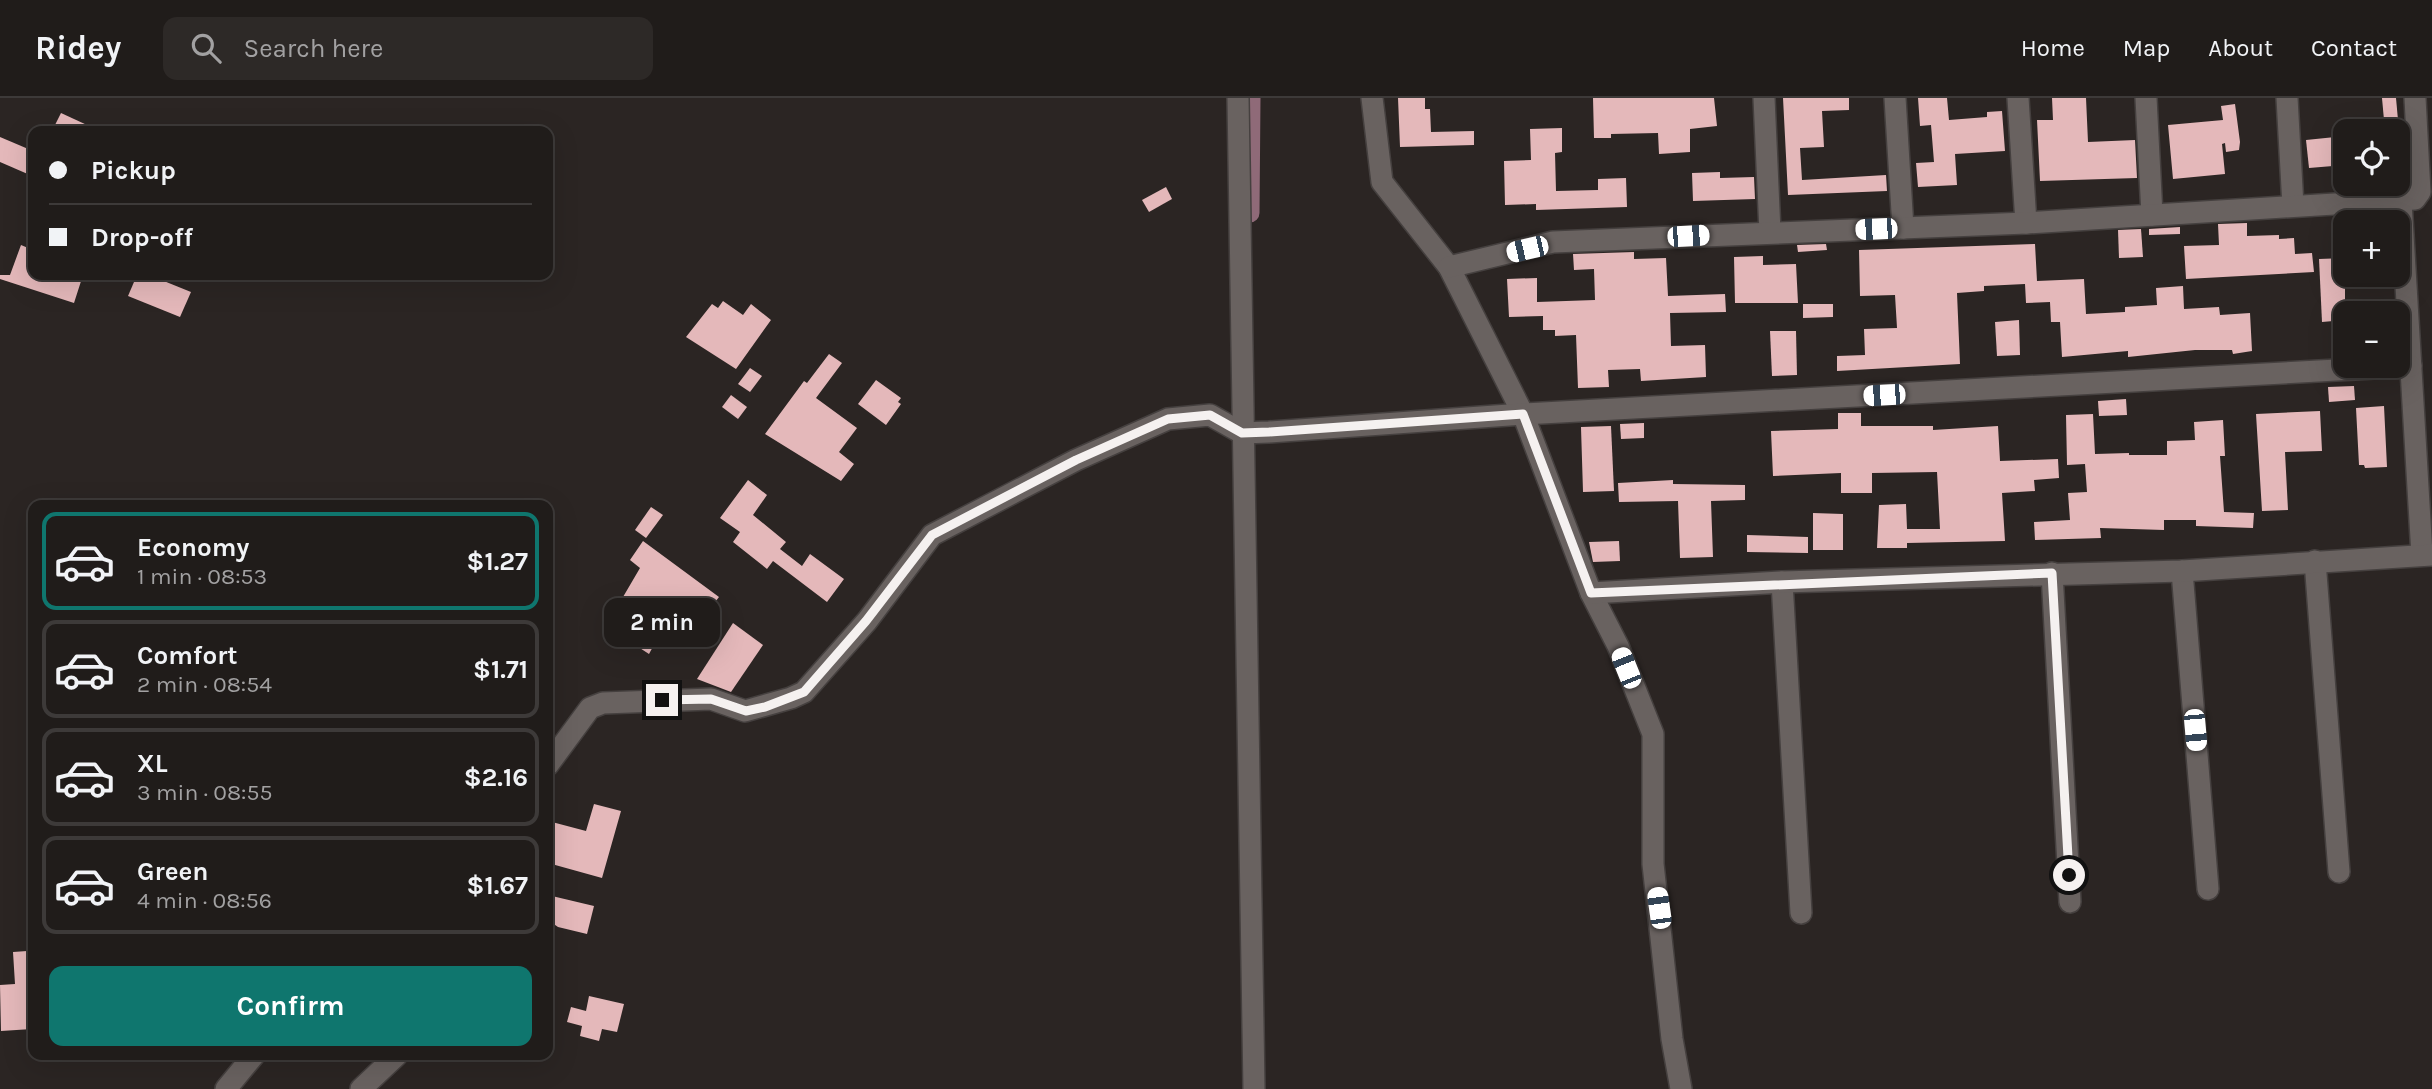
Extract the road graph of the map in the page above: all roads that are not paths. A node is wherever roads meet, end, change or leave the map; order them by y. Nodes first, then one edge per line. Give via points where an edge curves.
1 (1238, 98) edge
2 (1372, 98) edge
3 (1764, 98) edge
4 (1895, 98) edge
5 (2018, 98) edge
6 (2146, 98) edge
7 (2287, 98) edge
8 (2415, 98) edge
9 (2401, 201) junction
10 (2293, 206) junction
11 (2152, 215) junction
12 (2026, 223) junction
13 (1903, 228) junction
14 (1770, 232) junction
15 (1450, 267) junction
16 (2411, 366) junction
17 (1523, 414) junction
18 (1242, 433) junction
19 (2427, 555) edge
20 (2315, 561) junction
21 (2182, 571) junction
22 (2052, 573) junction
23 (1782, 582) junction
24 (1591, 593) junction
25 (553, 758) edge
26 (2339, 872) dead end
27 (2208, 889) dead end
28 (2070, 902) dead end
29 (1801, 912) dead end
30 (248, 1060) edge
31 (392, 1060) edge
32 (235, 1086) edge
33 (361, 1089) edge
34 (1254, 1089) edge
35 (1681, 1089) edge

1 - 18 street
2 - 15 street via 1382,182
3 - 14 street
4 - 13 street
5 - 12 street
6 - 11 street
7 - 10 street
8 - 9 street via 2420,192 2415,199
9 - 10 street
9 - 16 street
10 - 11 street
11 - 12 street
12 - 13 street
13 - 14 street
14 - 15 street via 1553,242
15 - 17 street
16 - 17 street
16 - 19 street
17 - 18 street
17 - 24 street
18 - 25 street via 1210,415 1168,419 1076,460 932,535 804,692 746,711 711,699 603,703 590,708
18 - 34 street
19 - 20 street
20 - 21 street
20 - 26 street
21 - 22 street
21 - 27 street
22 - 23 street
22 - 28 street
23 - 24 street
23 - 29 street
24 - 35 street via 1653,734 1653,864
30 - 32 street
31 - 33 street

